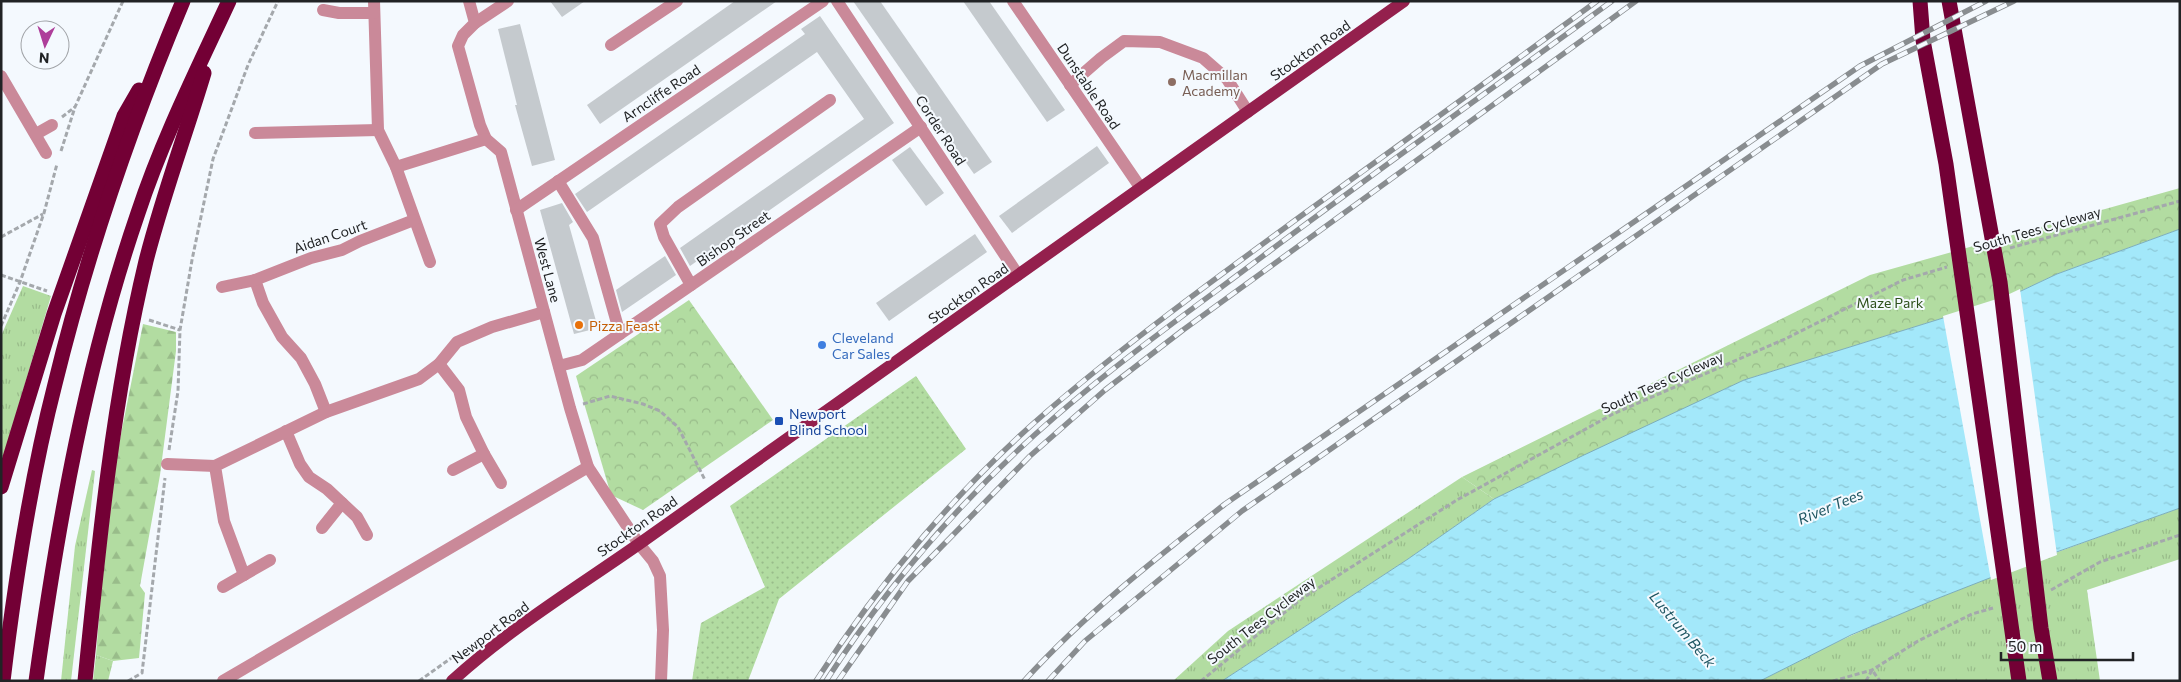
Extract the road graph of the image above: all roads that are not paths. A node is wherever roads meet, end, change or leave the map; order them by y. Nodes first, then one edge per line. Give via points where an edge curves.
1 (183, 1) edge
2 (229, 1) edge
3 (469, 1) edge
4 (508, 1) edge
5 (677, 1) edge
6 (823, 1) edge
7 (838, 1) edge
8 (1013, 1) edge
9 (1404, 1) edge
10 (1911, 1) edge
11 (1920, 1) edge
12 (1950, 1) edge
13 (374, 7) edge
14 (323, 10) dead end
15 (220, 20) junction
16 (474, 23) junction
17 (1923, 40) junction
18 (611, 45) dead end
19 (162, 52) junction
20 (1, 76) edge
21 (1070, 85) junction
22 (830, 100) dead end
23 (1248, 112) junction
24 (52, 125) dead end
25 (921, 127) junction
26 (378, 130) junction
27 (255, 133) dead end
28 (36, 134) junction
29 (486, 139) junction
30 (46, 153) dead end
31 (396, 167) junction
32 (558, 181) junction
33 (1140, 187) junction
34 (516, 210) junction
35 (414, 220) junction
36 (430, 262) dead end
37 (1018, 275) junction
38 (255, 280) junction
39 (691, 285) junction
40 (222, 287) dead end
41 (544, 312) junction
42 (620, 334) junction
43 (439, 364) junction
44 (559, 366) junction
45 (326, 412) junction
46 (286, 431) junction
47 (484, 454) junction
48 (167, 464) road end
49 (215, 466) junction
50 (588, 467) junction
51 (453, 470) dead end
52 (501, 483) dead end
53 (1, 487) edge
54 (342, 503) junction
55 (322, 528) dead end
56 (366, 535) dead end
57 (639, 544) junction
58 (270, 560) dead end
59 (244, 575) junction
60 (223, 587) dead end
61 (548, 607) joint
62 (3, 681) edge
63 (36, 681) edge
64 (85, 681) edge
65 (223, 681) edge
66 (452, 681) edge
67 (662, 681) edge
68 (2020, 681) edge
69 (2050, 681) edge

1 - 19 highway
2 - 15 highway
3 - 16 street
4 - 16 street
5 - 18 street
6 - 32 street, Arncliffe Road
7 - 25 street, Corder Road
8 - 21 street, Dunstable Road
9 - 23 main road, Stockton Road
10 - 17 highway
11 - 17 highway
12 - 69 highway via 2000,282
13 - 14 street via 339,13
13 - 26 street
15 - 63 highway via 138,211 113,293 91,374 52,568
15 - 64 highway via 163,197 137,304 112,442
16 - 29 street, West Lane via 458,46
17 - 68 highway via 1946,164
19 - 53 highway via 124,116 54,314
19 - 62 highway via 106,208 54,385 25,529
20 - 28 street
21 - 23 street via 1124,41 1160,42 1203,58 1227,79
21 - 33 street, Dunstable Road
22 - 39 street via 678,207 660,224
23 - 33 main road, Stockton Road
24 - 28 street
25 - 37 street, Corder Road
25 - 39 street, Bishop Street
26 - 27 street
26 - 31 street
28 - 30 street
29 - 31 street
29 - 34 street, West Lane via 501,152
31 - 35 street
32 - 34 street, Arncliffe Road
32 - 42 street via 592,238
33 - 37 main road, Stockton Road
34 - 41 street, West Lane
35 - 36 street
35 - 38 street, Aidan Court via 342,250 311,258
37 - 57 main road, Stockton Road
38 - 40 street, Aidan Court
38 - 45 street via 263,303 282,337 301,358
39 - 42 street, Bishop Street
41 - 43 street via 492,327 457,342
41 - 44 street, West Lane
42 - 44 street, Bishop Street via 582,360
43 - 45 street via 419,379
43 - 47 street via 459,390 466,417
44 - 50 street, West Lane
45 - 46 street
46 - 49 street
46 - 54 street via 309,477
47 - 51 street
47 - 52 street
48 - 49 street
49 - 59 street via 224,521
50 - 57 street, West Lane
50 - 65 street
54 - 55 street
54 - 56 street via 357,517
57 - 61 main road, Stockton Road
57 - 67 street, West Lane via 660,576
58 - 59 street
59 - 60 street
61 - 66 main road, Newport Road via 474,660

